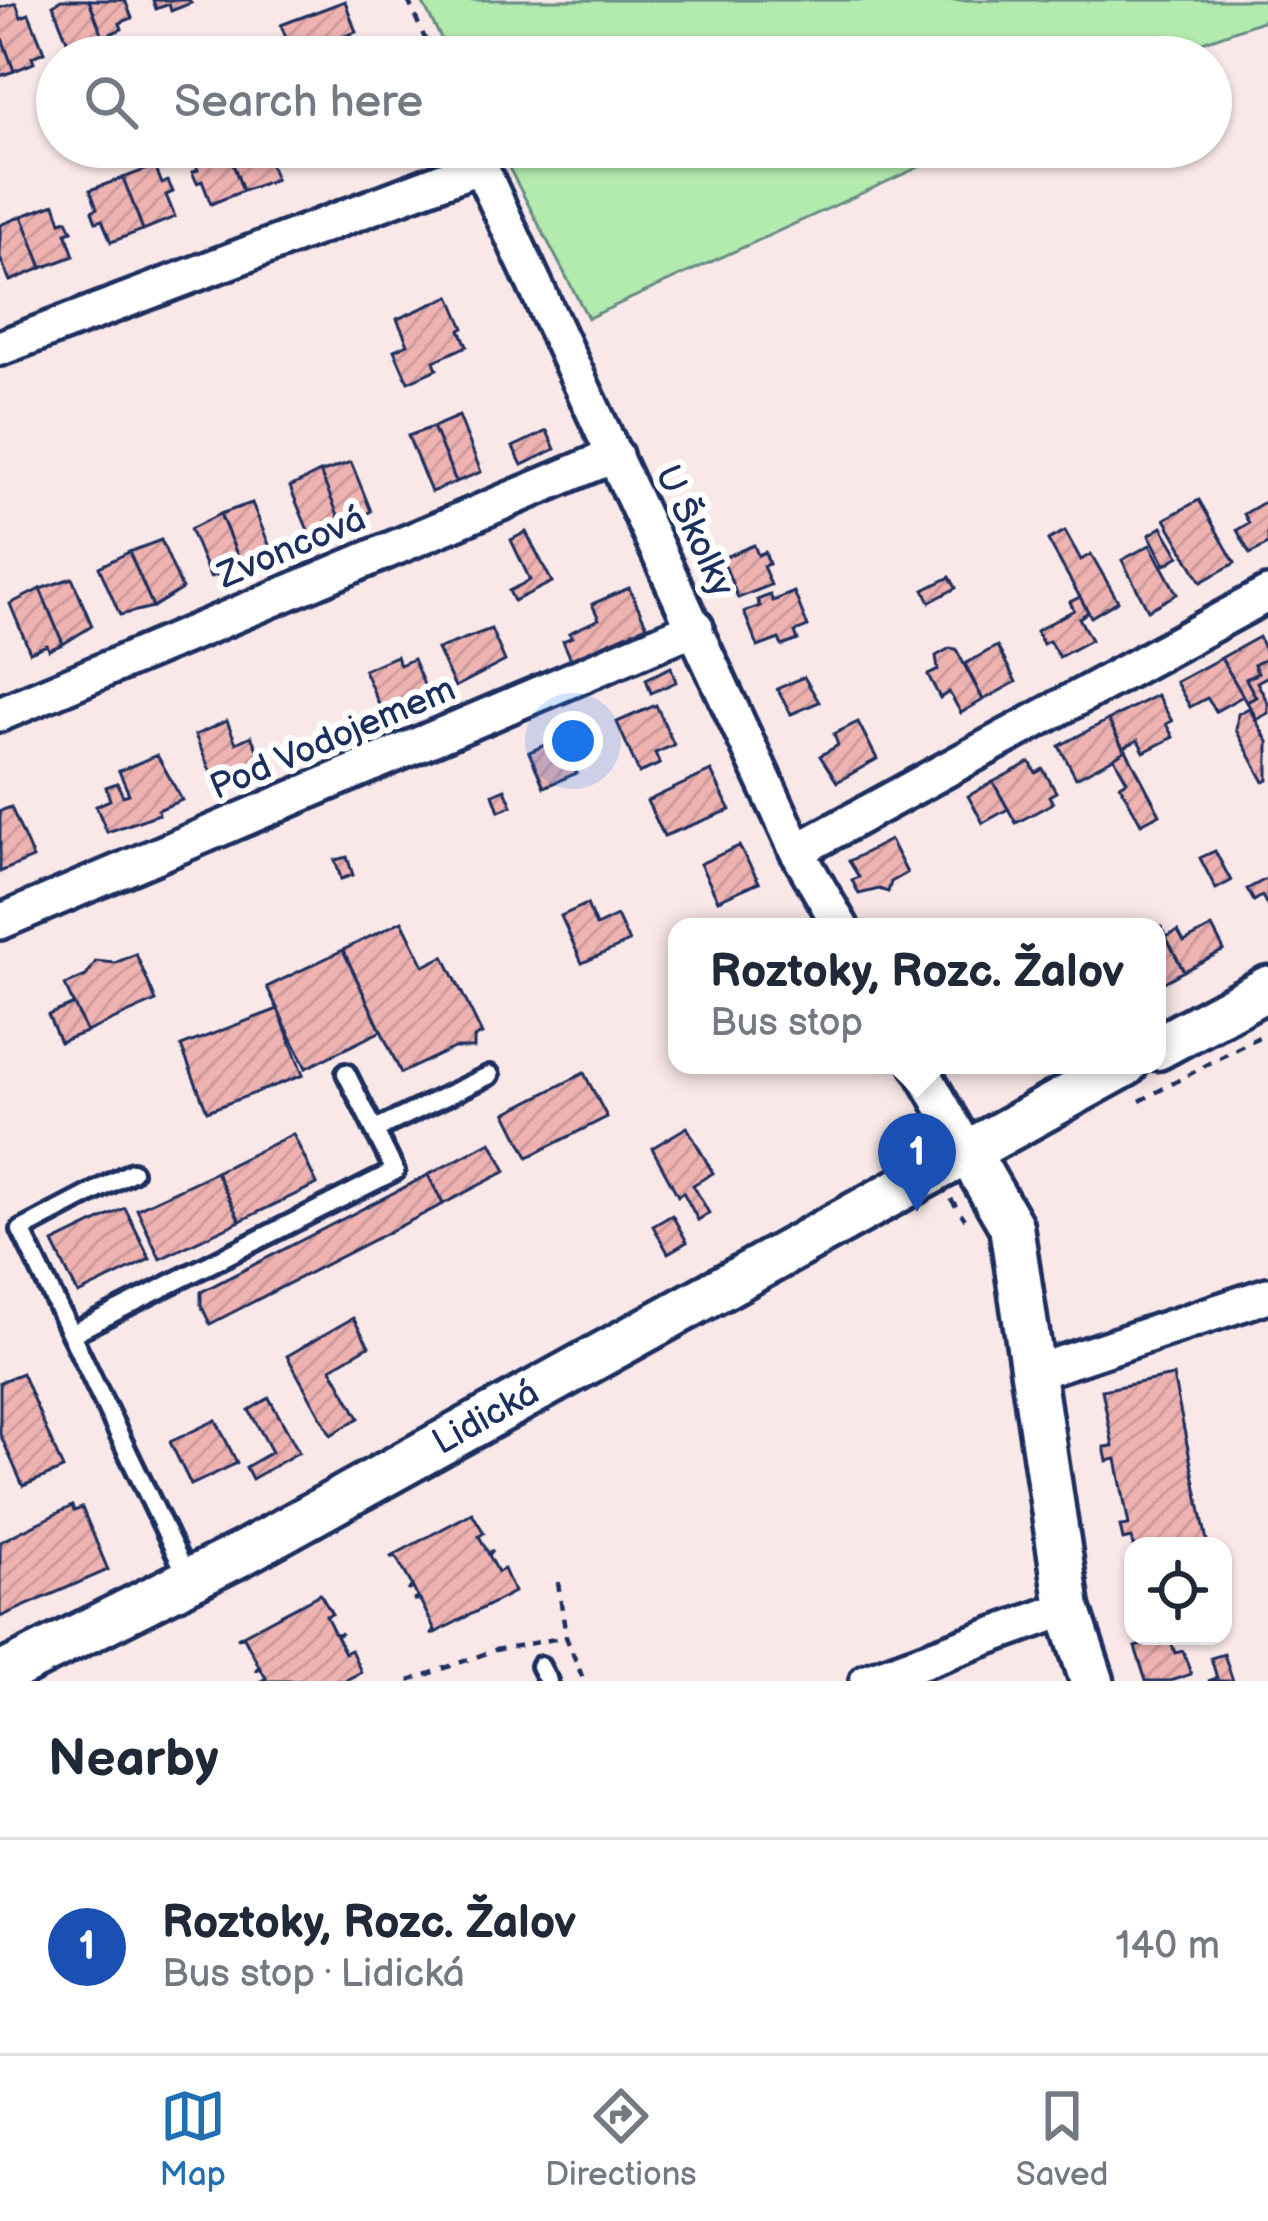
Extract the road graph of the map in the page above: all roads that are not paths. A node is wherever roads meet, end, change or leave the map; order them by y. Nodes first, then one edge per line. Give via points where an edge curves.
1 (475, 168) edge
2 (481, 168) edge
3 (0, 348) edge
4 (615, 455) junction
5 (1268, 594) edge
6 (697, 627) junction
7 (0, 714) edge
8 (797, 851) junction
9 (836, 918) edge
10 (0, 922) edge
11 (1266, 994) edge
12 (1166, 1044) edge
13 (346, 1073) dead end
14 (924, 1074) edge
15 (1108, 1074) edge
16 (490, 1075) dead end
17 (375, 1130) junction
18 (967, 1150) junction
19 (132, 1172) dead end
20 (1268, 1294) edge
21 (71, 1334) junction
22 (1033, 1373) junction
23 (189, 1579) junction
24 (1068, 1608) junction
25 (0, 1675) edge
26 (867, 1681) edge
27 (1092, 1681) edge

1 - 3 street, U Školky
2 - 4 street, U Školky
4 - 6 street, U Školky
4 - 7 street, Zvoncová
5 - 8 street
6 - 8 street, U Školky
6 - 10 street, Pod Vodojemem
8 - 9 street, U Školky
11 - 12 street
13 - 17 lane
14 - 18 street
15 - 18 street, Lidická
16 - 17 lane
17 - 21 lane via 395,1171
18 - 22 street via 1011,1226
18 - 23 street, Lidická
19 - 21 lane via 21,1230
20 - 22 street
21 - 23 lane
22 - 24 street
23 - 25 street, Lidická
24 - 26 street
24 - 27 street

